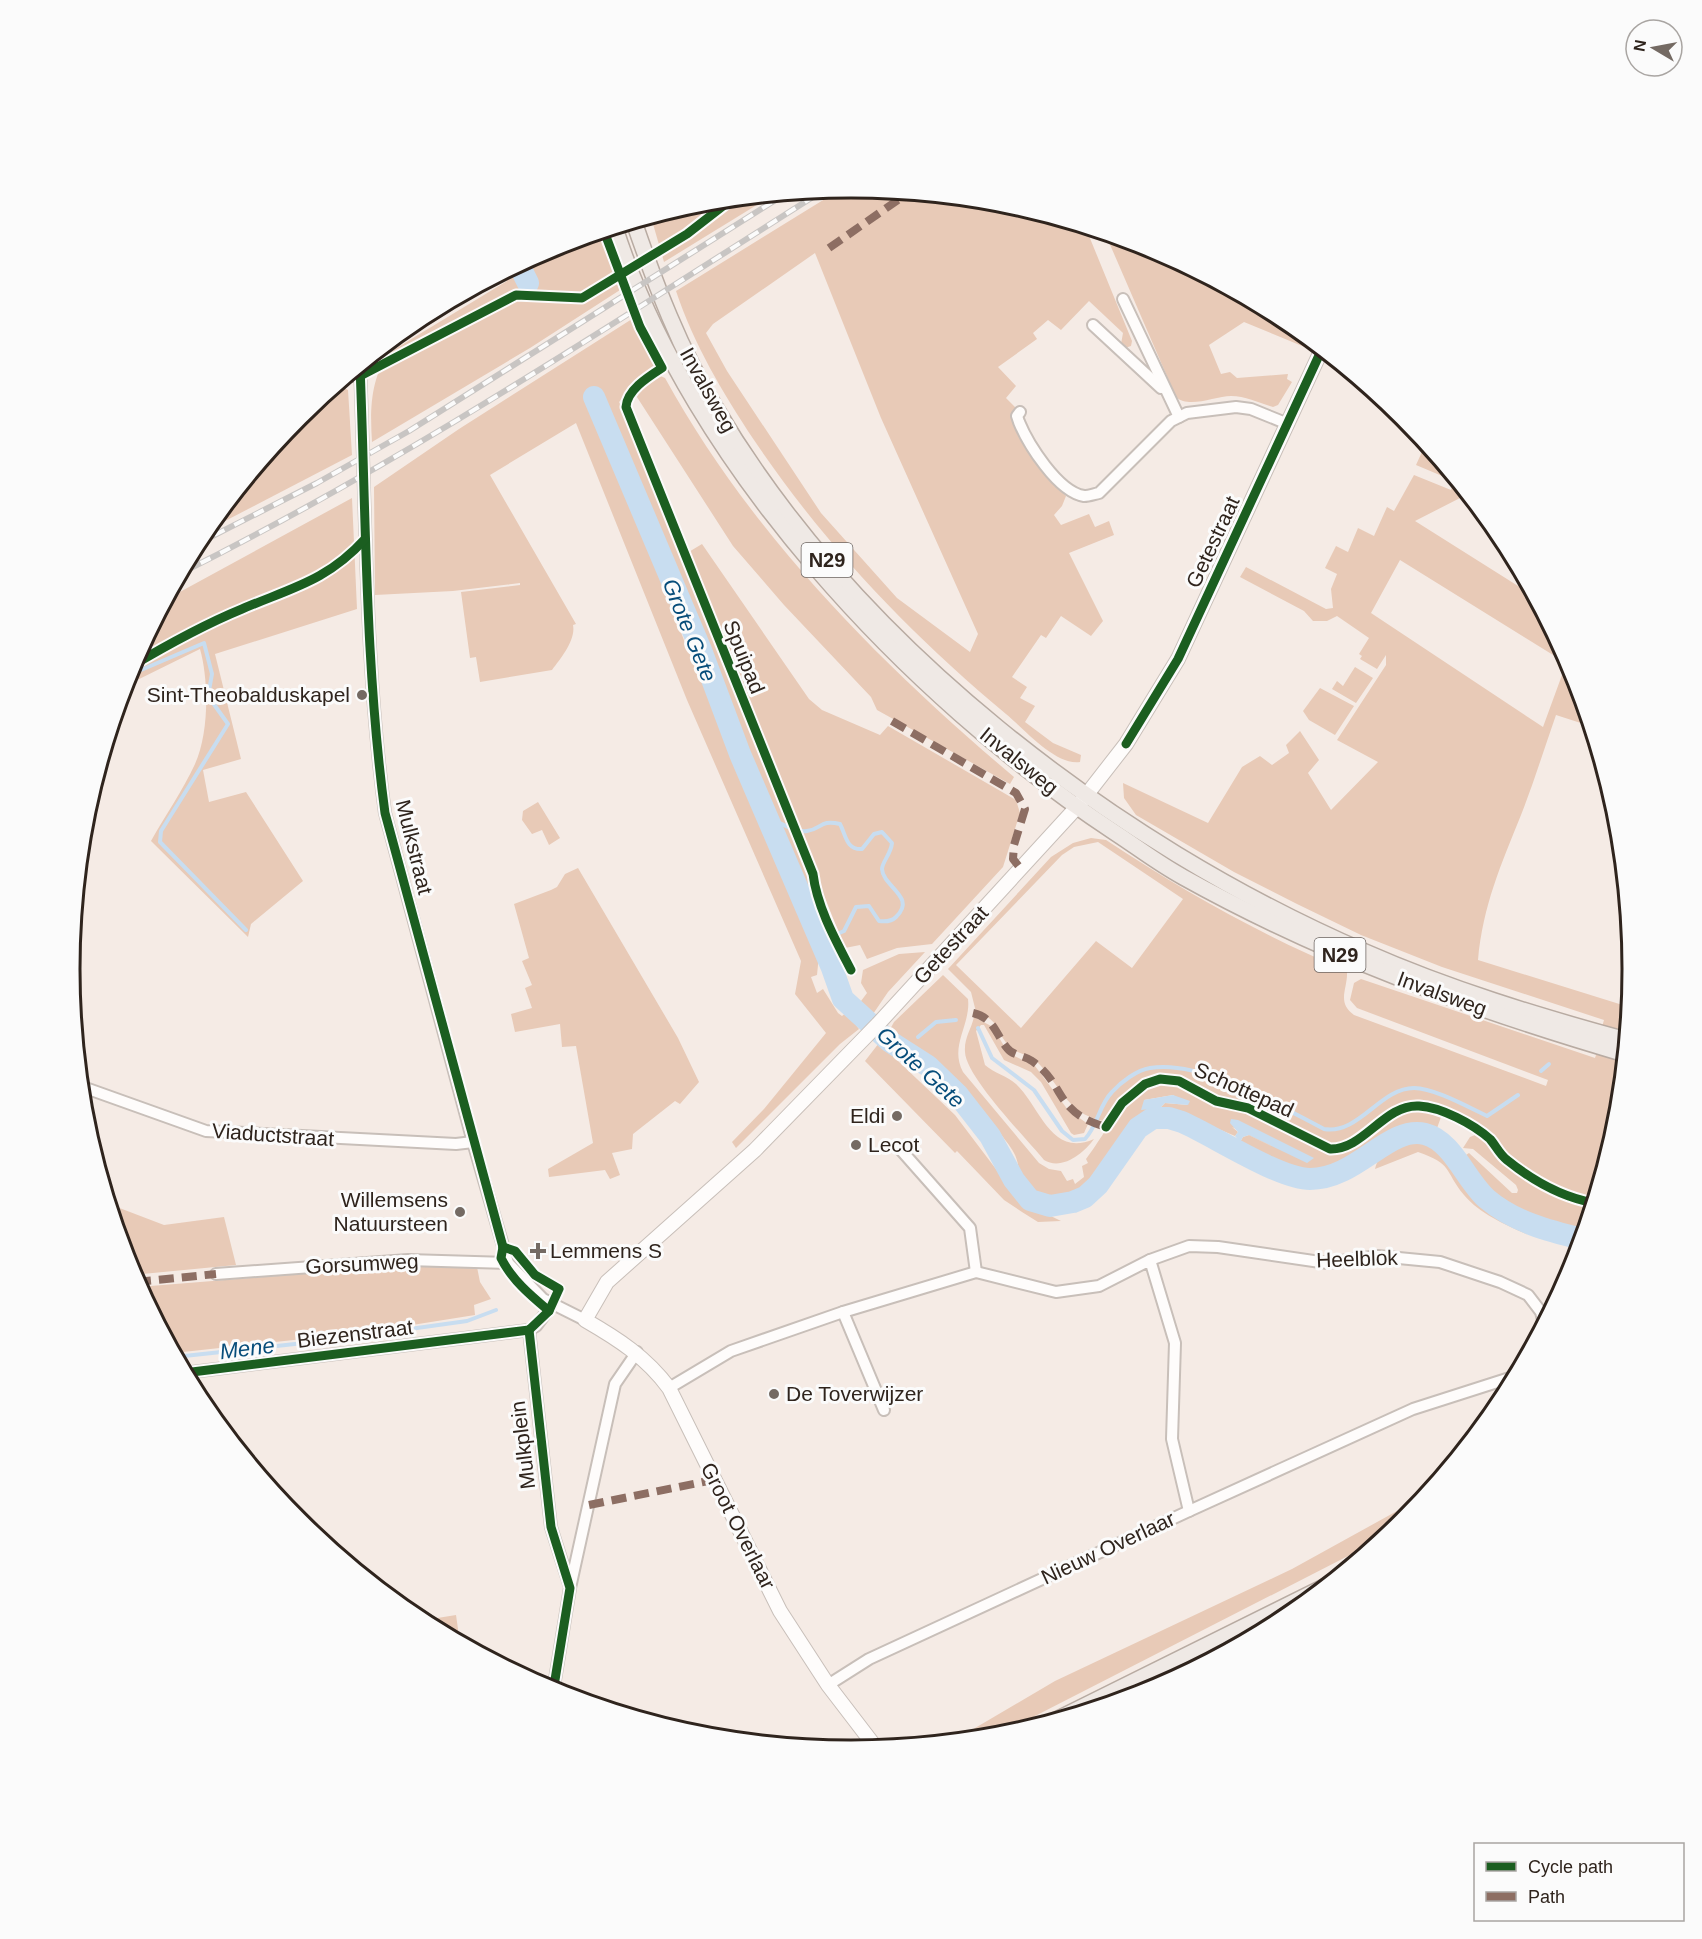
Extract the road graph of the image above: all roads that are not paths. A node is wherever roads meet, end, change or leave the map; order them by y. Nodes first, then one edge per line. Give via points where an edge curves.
1 (636, 229) edge
2 (617, 234) edge
3 (1123, 299) dead end
4 (1093, 325) dead end
5 (1319, 356) edge
6 (360, 374) edge
7 (1165, 392) junction
8 (1020, 412) dead end
9 (1179, 417) junction
10 (1288, 424) junction
11 (1081, 801) junction
12 (1619, 1038) edge
13 (1618, 1052) edge
14 (89, 1089) edge
15 (473, 1142) junction
16 (901, 1150) dead end
17 (1149, 1260) junction
18 (508, 1263) junction
19 (976, 1272) junction
20 (216, 1274) dead end
21 (552, 1305) junction
22 (843, 1312) junction
23 (1541, 1314) edge
24 (585, 1320) junction
25 (529, 1330) junction
26 (637, 1352) junction
27 (193, 1371) edge
28 (1503, 1380) edge
29 (669, 1388) junction
30 (884, 1410) dead end
31 (1189, 1511) junction
32 (570, 1588) junction
33 (1290, 1604) edge
34 (555, 1681) edge
35 (828, 1685) junction
36 (1092, 1702) edge
37 (870, 1740) edge

1 - 11 main road, Invalsweg / N29 via 666,309 703,385 743,451 792,518 846,583 940,678
2 - 11 main road, Invalsweg / N29 via 672,364 730,457 782,527 903,659 1007,754
3 - 7 street
4 - 7 street
5 - 10 street, Getestraat
6 - 15 street, Mulkstraat via 368,603 384,803
7 - 9 street
8 - 9 street via 1019,422 1038,460 1074,492 1085,496 1099,494
9 - 10 street via 1236,407
10 - 11 street, Getestraat via 1178,659 1126,744
11 - 12 main road, Invalsweg / N29 via 1225,884 1366,953 1457,987
11 - 13 main road, Invalsweg / N29 via 1179,875 1287,931 1454,1000
11 - 24 street, Getestraat via 873,1029 755,1150 607,1282
14 - 15 street, Viaductstraat via 206,1131 444,1144
15 - 18 street, Mulkstraat
16 - 19 street via 970,1228
17 - 19 street via 1099,1286 1056,1292
17 - 23 street, Heelblok via 1189,1246 1327,1263 1378,1256 1440,1262 1528,1295
17 - 31 street, Nieuw Overlaar via 1175,1343 1172,1438
18 - 20 street, Gorsumweg via 408,1260
18 - 21 street, Mulkstraat
19 - 22 street
21 - 24 street, Mulkstraat
21 - 25 street
22 - 29 street via 731,1351
22 - 30 street
24 - 26 street, Groot Overlaar
25 - 27 street, Biezenstraat
25 - 32 street, Mulkplein via 551,1527
26 - 29 street, Groot Overlaar
26 - 32 street via 615,1384
28 - 31 street via 1413,1410
29 - 35 street, Groot Overlaar via 780,1611
31 - 35 street, Nieuw Overlaar via 869,1659
32 - 34 street
33 - 36 main road
35 - 37 street, Groot Overlaar

